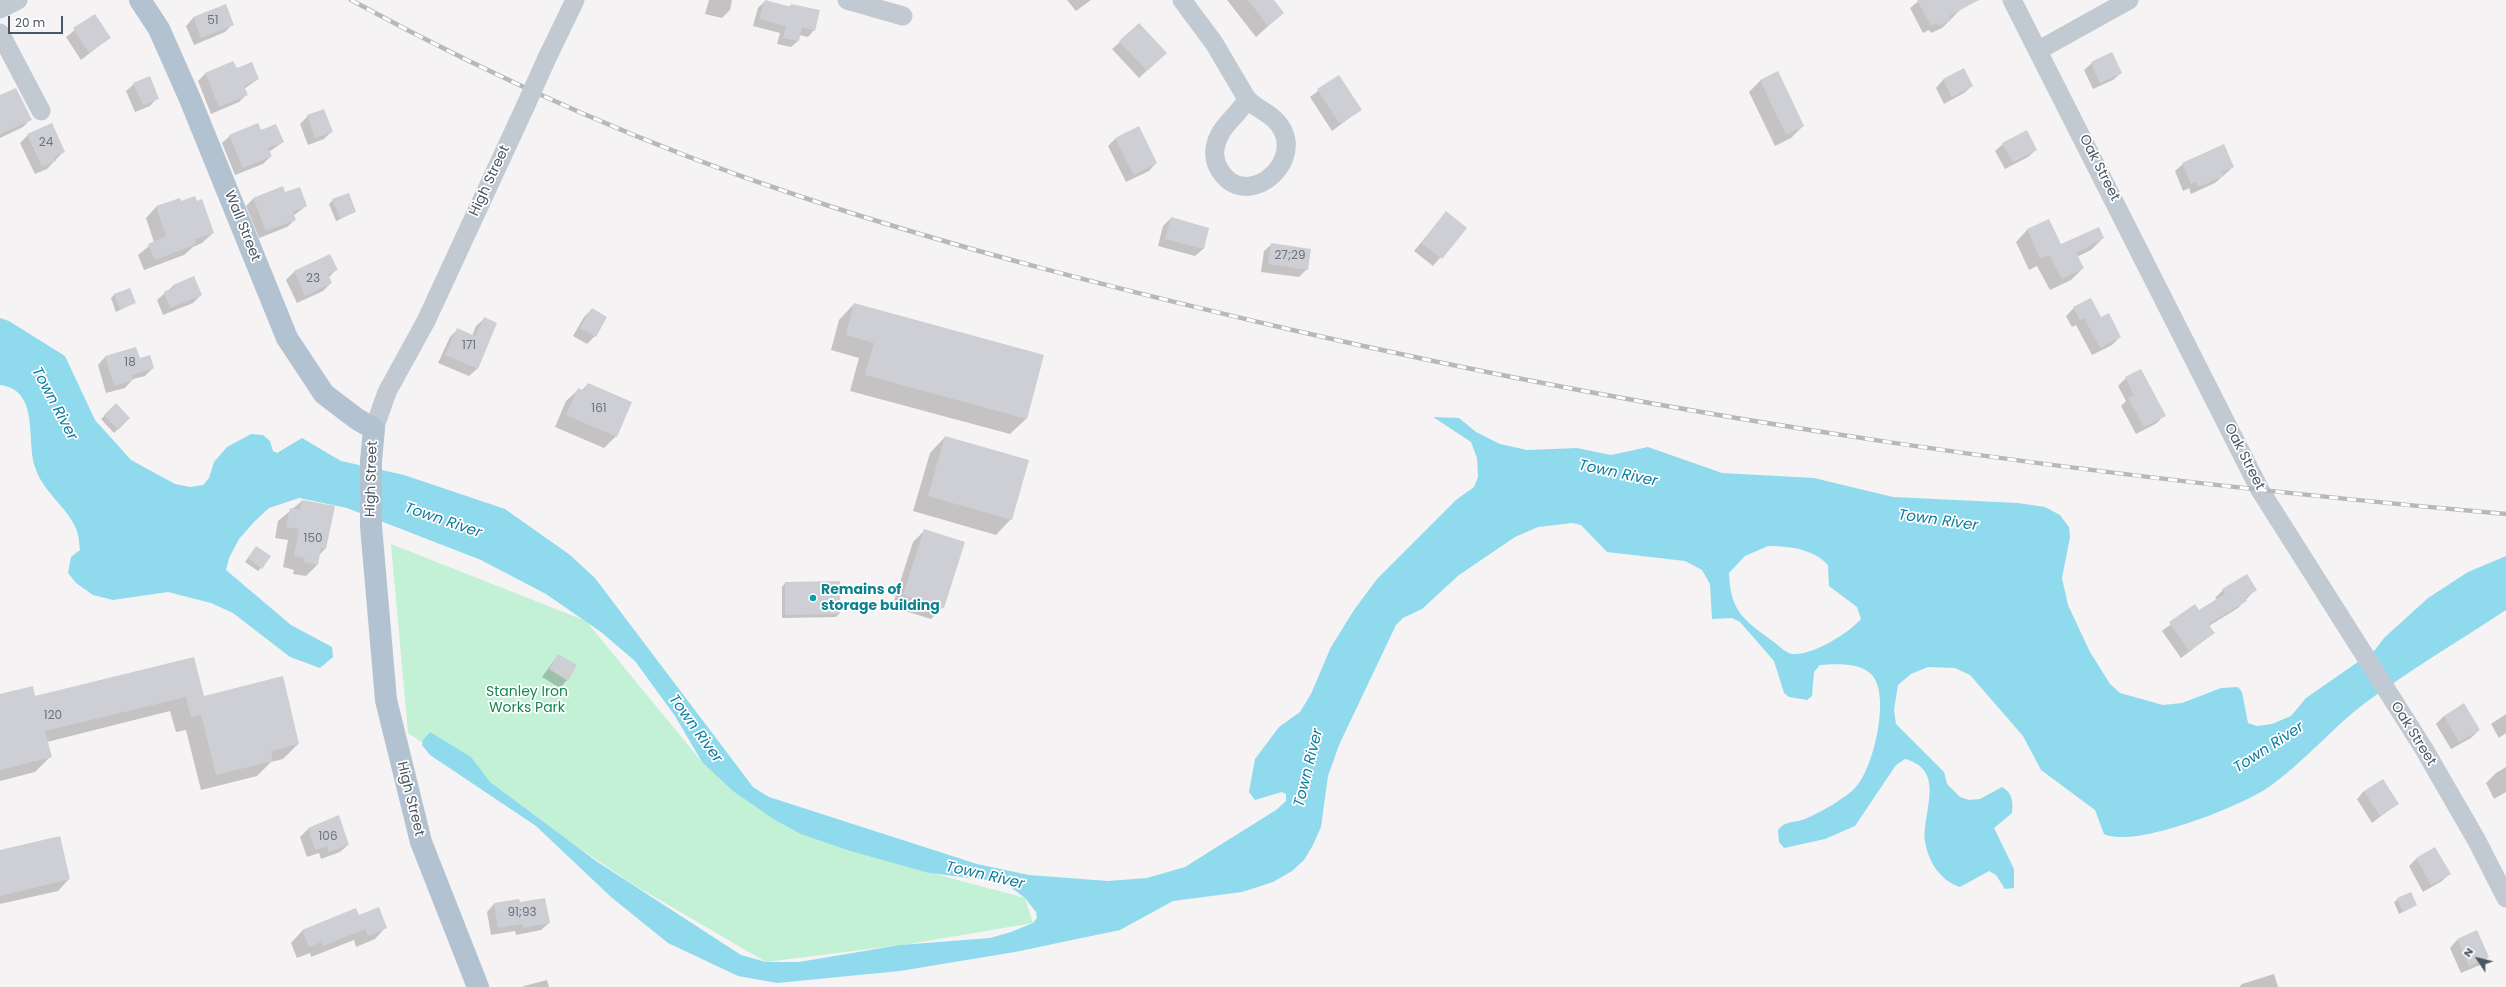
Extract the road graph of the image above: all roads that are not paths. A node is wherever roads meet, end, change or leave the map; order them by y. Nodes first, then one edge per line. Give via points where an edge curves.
1 (18, 0) edge
2 (140, 0) edge
3 (575, 0) edge
4 (846, 0) edge
5 (1182, 0) edge
6 (2012, 0) edge
7 (2129, 0) edge
8 (0, 9) edge
9 (903, 16) dead end
10 (0, 33) edge
11 (2039, 50) junction
12 (1247, 99) junction
13 (41, 110) dead end
14 (374, 429) junction
15 (2506, 898) edge
16 (478, 987) edge

1 - 8 street
2 - 14 main road, Wall Street via 159,29 190,99 287,338 324,394
3 - 14 street, High Street, bridge via 426,320 387,392
4 - 9 street
5 - 12 street via 1214,43
6 - 11 street, Oak Street
7 - 11 street
10 - 13 street
11 - 15 street, Oak Street via 2260,490 2450,795
12 - 12 street via 1243,107 1224,126 1215,148 1215,158 1218,168 1228,180 1248,187 1264,183 1271,177 1280,166 1286,149 1283,131 1274,118
14 - 16 main road, High Street via 371,461 371,526 386,700 420,842

